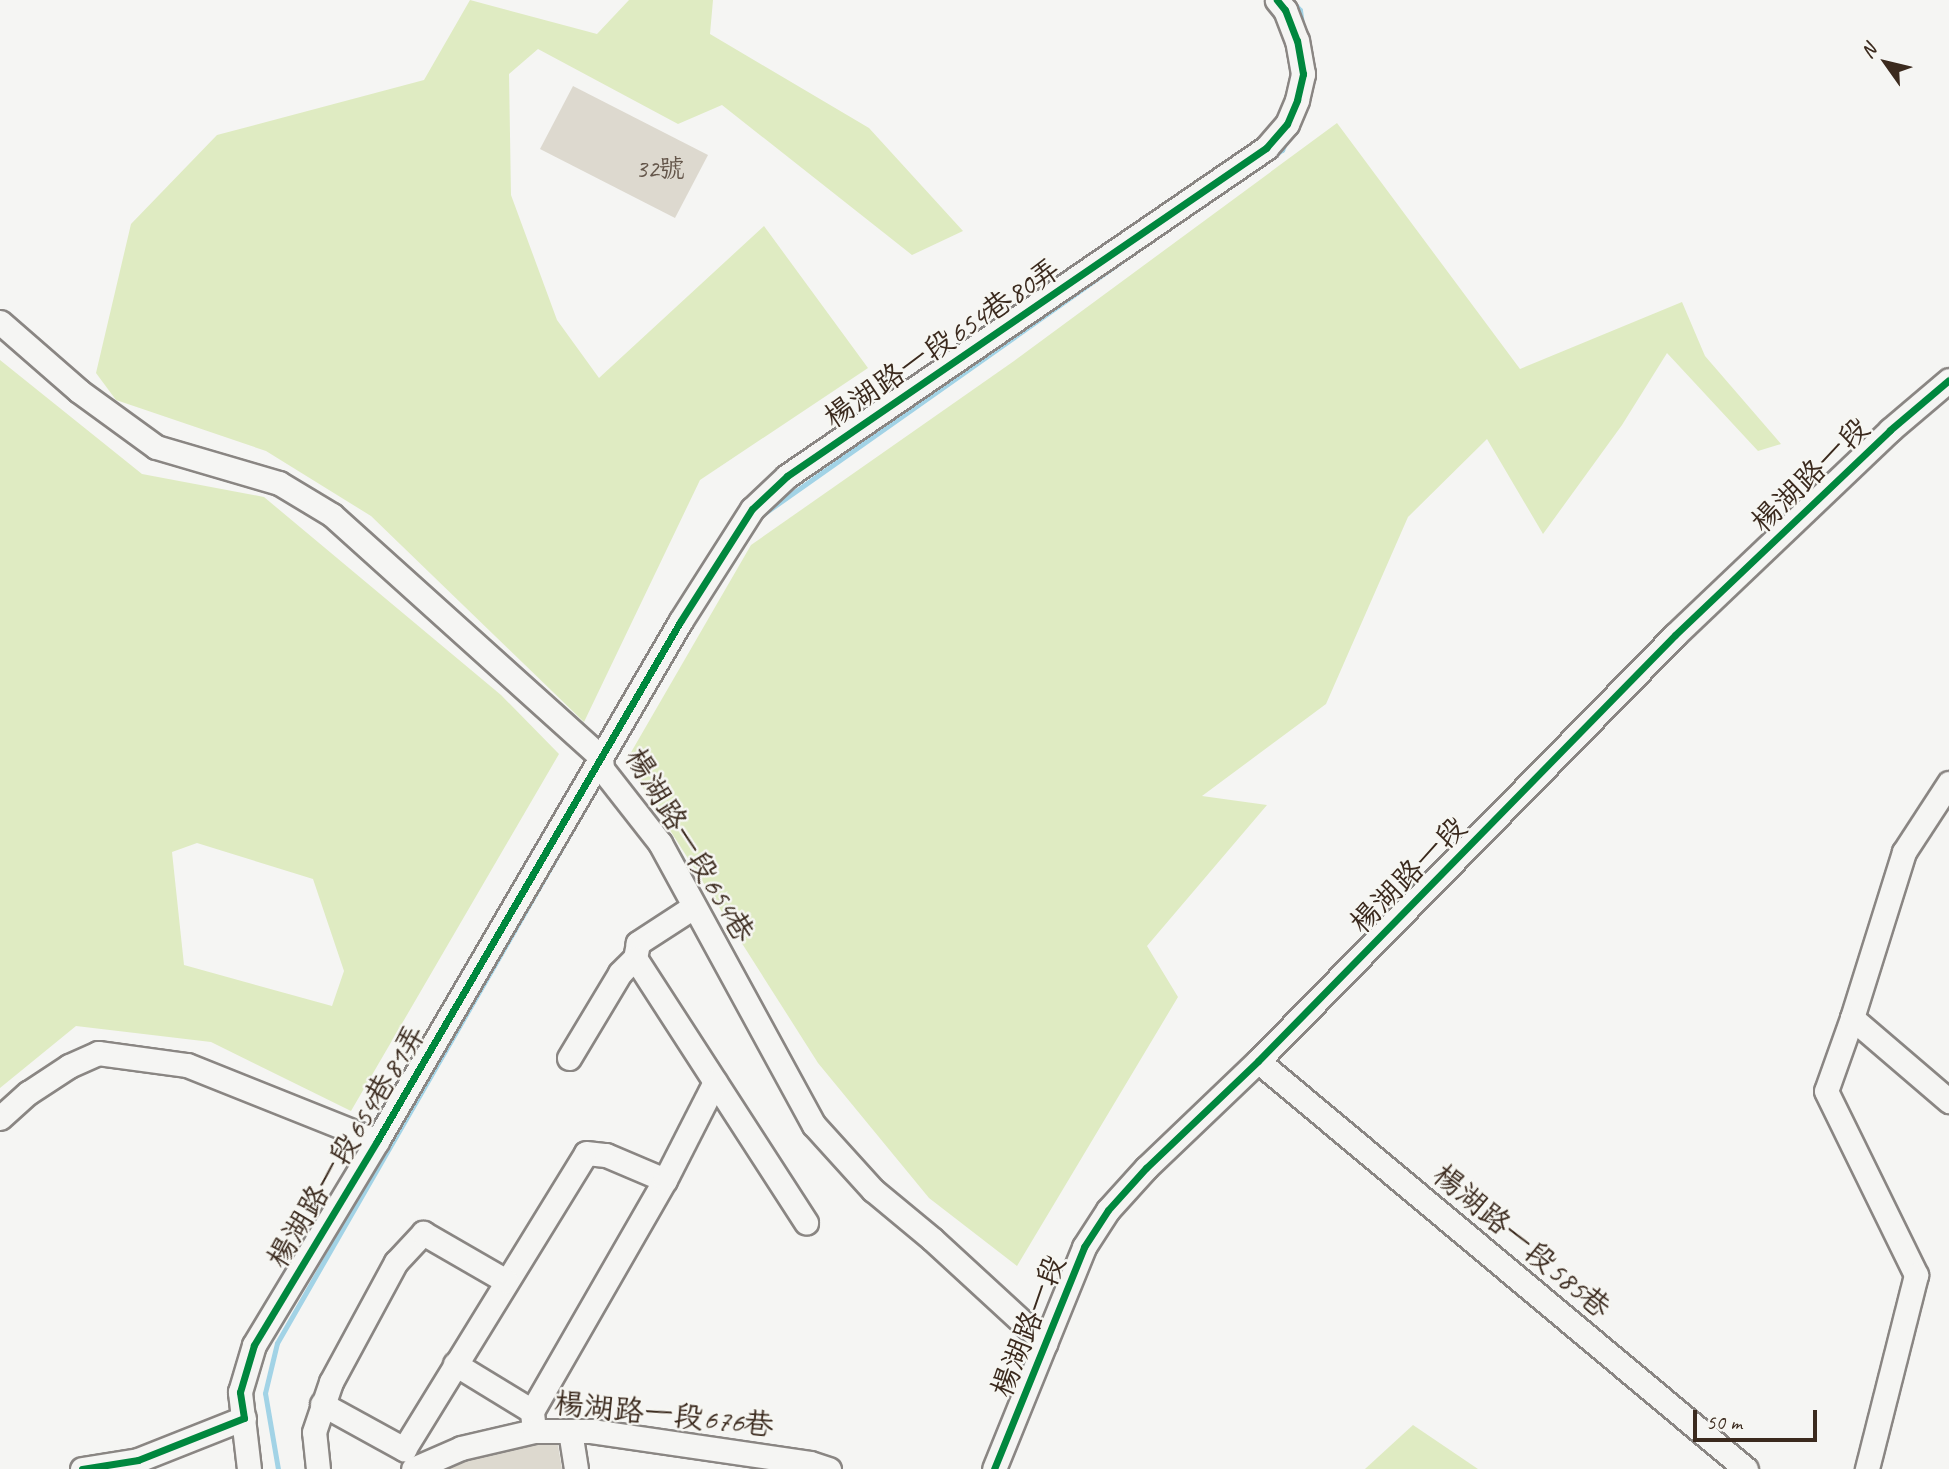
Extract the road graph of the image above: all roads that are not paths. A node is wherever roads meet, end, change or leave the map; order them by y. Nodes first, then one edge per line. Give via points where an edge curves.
1 (1277, 0) edge
2 (0, 322) edge
3 (1949, 380) edge
4 (606, 771) junction
5 (1949, 783) edge
6 (687, 911) dead end
7 (635, 958) junction
8 (1852, 1018) junction
9 (569, 1058) dead end
10 (1258, 1061) junction
11 (715, 1082) junction
12 (1949, 1101) edge
13 (0, 1118) edge
14 (377, 1141) junction
15 (665, 1180) junction
16 (806, 1222) dead end
17 (506, 1281) junction
18 (1045, 1343) junction
19 (456, 1364) junction
20 (322, 1404) junction
21 (244, 1418) junction
22 (533, 1421) junction
23 (570, 1431) junction
24 (82, 1469) edge
25 (249, 1469) edge
26 (318, 1469) edge
27 (413, 1469) edge
28 (576, 1469) edge
29 (829, 1469) edge
30 (994, 1469) edge
31 (1746, 1469) edge
32 (1867, 1469) edge

1 - 4 street, 楊湖路一段654巷80弄 via 1297,41 1303,74 1287,124 1266,148 787,476 752,509 729,543
2 - 4 street, 楊湖路一段654巷 via 79,391 156,447 279,483 332,515
3 - 10 street, 楊湖路一段 via 1890,430 1675,635
4 - 14 street, 楊湖路一段654巷81弄
4 - 18 street, 楊湖路一段654巷 via 660,843 814,1125 873,1190
5 - 8 street via 1904,852
6 - 7 street via 638,943
7 - 9 street via 620,974
7 - 11 street
8 - 12 street
8 - 32 street via 1826,1091 1916,1275
10 - 18 street, 楊湖路一段 via 1108,1210 1084,1247
10 - 31 street, 楊湖路一段585巷
11 - 15 street
11 - 16 street
13 - 14 street via 69,1066 98,1054 187,1065
14 - 21 street, 楊湖路一段654巷81弄 via 254,1345 240,1392
15 - 17 street via 606,1155 586,1153
15 - 22 street
17 - 19 street
17 - 20 street via 423,1233 396,1262
18 - 30 street, 楊湖路一段
19 - 20 street via 404,1449
19 - 22 street
20 - 26 street via 314,1433
21 - 24 street via 138,1460
21 - 25 street, 楊湖路一段654巷81弄
22 - 23 street, 楊湖路一段676巷
22 - 27 street, 楊湖路一段676巷
23 - 28 street
23 - 29 street, 楊湖路一段676巷

